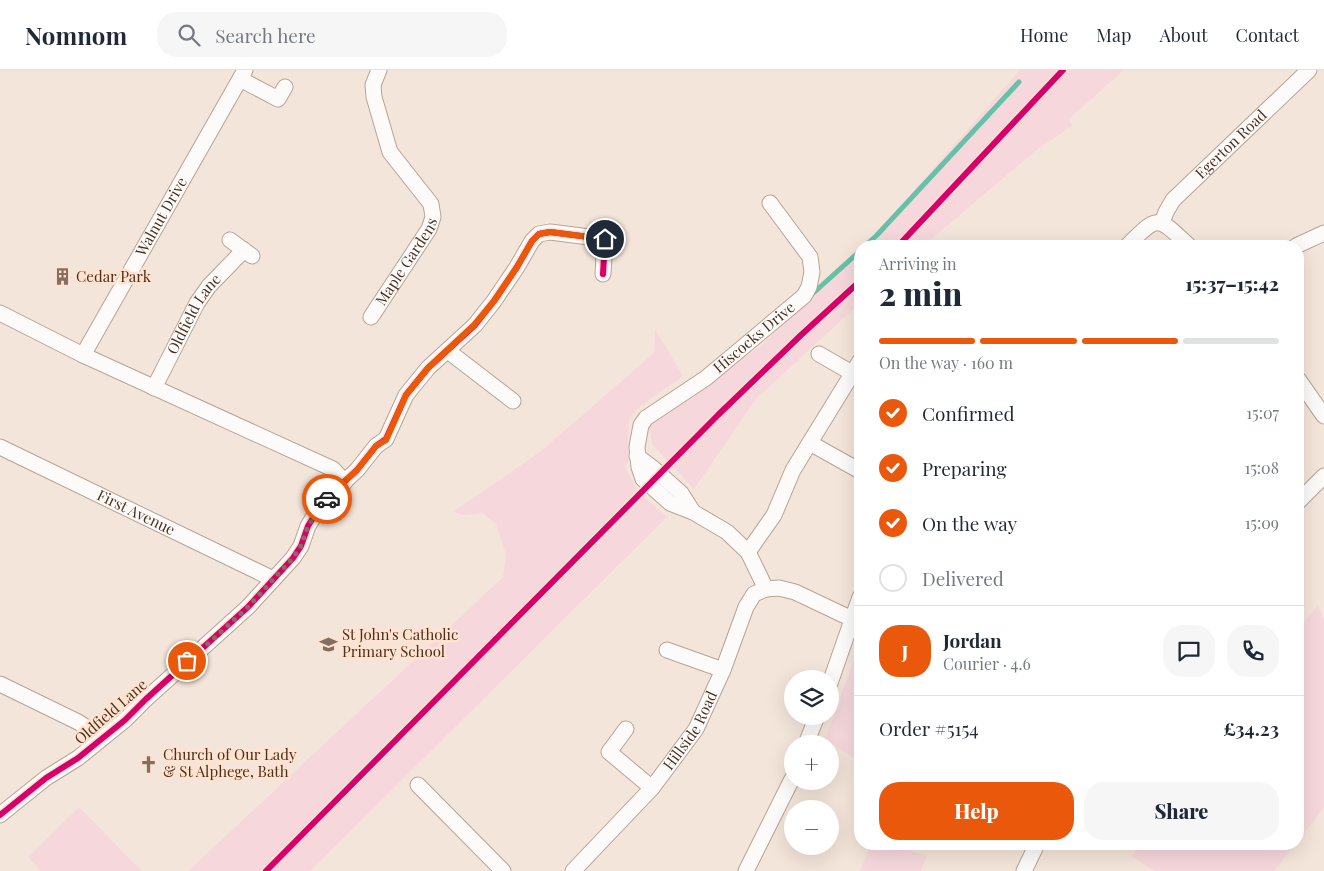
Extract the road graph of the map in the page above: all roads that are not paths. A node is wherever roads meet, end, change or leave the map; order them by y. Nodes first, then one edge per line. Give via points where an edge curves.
1 (379, 70) edge
2 (1309, 70) edge
3 (243, 74) edge
4 (285, 87) dead end
5 (770, 203) dead end
6 (1162, 223) junction
7 (1324, 233) edge
8 (230, 240) dead end
9 (1133, 240) edge
10 (1182, 240) edge
11 (1304, 242) edge
12 (603, 274) dead end
13 (0, 313) edge
14 (371, 317) dead end
15 (448, 351) junction
16 (819, 354) dead end
17 (83, 355) junction
18 (854, 366) edge
19 (854, 370) edge
20 (154, 388) junction
21 (1304, 388) edge
22 (514, 401) dead end
23 (1324, 416) edge
24 (810, 443) junction
25 (0, 446) edge
26 (854, 468) edge
27 (1324, 476) edge
28 (345, 482) junction
29 (1304, 496) edge
30 (748, 552) junction
31 (273, 579) junction
32 (766, 589) junction
33 (854, 613) edge
34 (852, 619) junction
35 (667, 650) dead end
36 (723, 670) junction
37 (834, 670) edge
38 (0, 684) edge
39 (626, 729) dead end
40 (100, 740) junction
41 (418, 785) dead end
42 (652, 788) junction
43 (786, 790) edge
44 (0, 814) edge
45 (1034, 850) edge
46 (503, 871) edge
47 (573, 871) edge
48 (746, 871) edge
49 (1024, 871) edge

1 - 14 street, Maple Gardens via 373,85 374,97 390,152 431,204 433,217 429,229
2 - 6 street, Egerton Road via 1173,200
3 - 4 street, Walnut Drive via 278,99
3 - 17 street, Walnut Drive
5 - 30 street, Hiscocks Drive via 810,257 809,287 804,296 706,378 646,418 641,425 637,447 643,478 670,503 727,532
6 - 9 street via 1148,226
6 - 10 street
7 - 11 street
8 - 20 street, Oldfield Lane via 248,253 209,286 197,303
12 - 15 street via 605,239 550,232 539,234 494,301
13 - 17 street
15 - 22 street
15 - 28 street, Oldfield Lane via 428,368 406,395 386,440 376,446
16 - 18 street
17 - 20 street
19 - 24 street
20 - 28 street via 333,469
21 - 23 street
24 - 26 street
24 - 30 street via 793,470 774,515
25 - 31 street, First Avenue
27 - 29 street
28 - 31 street, Oldfield Lane via 318,510 301,546
30 - 32 street, Hiscocks Drive
31 - 40 street, Oldfield Lane via 248,607
32 - 34 street via 795,592
32 - 36 street, Hillside Road via 754,594 746,607
33 - 34 street
34 - 37 street
35 - 36 street, Hillside Road
36 - 42 street, Hillside Road via 696,729
38 - 40 street via 78,722
39 - 42 street via 608,752
40 - 44 street, Oldfield Lane
41 - 46 street
42 - 47 street, Hillside Road
43 - 48 street
45 - 49 street

